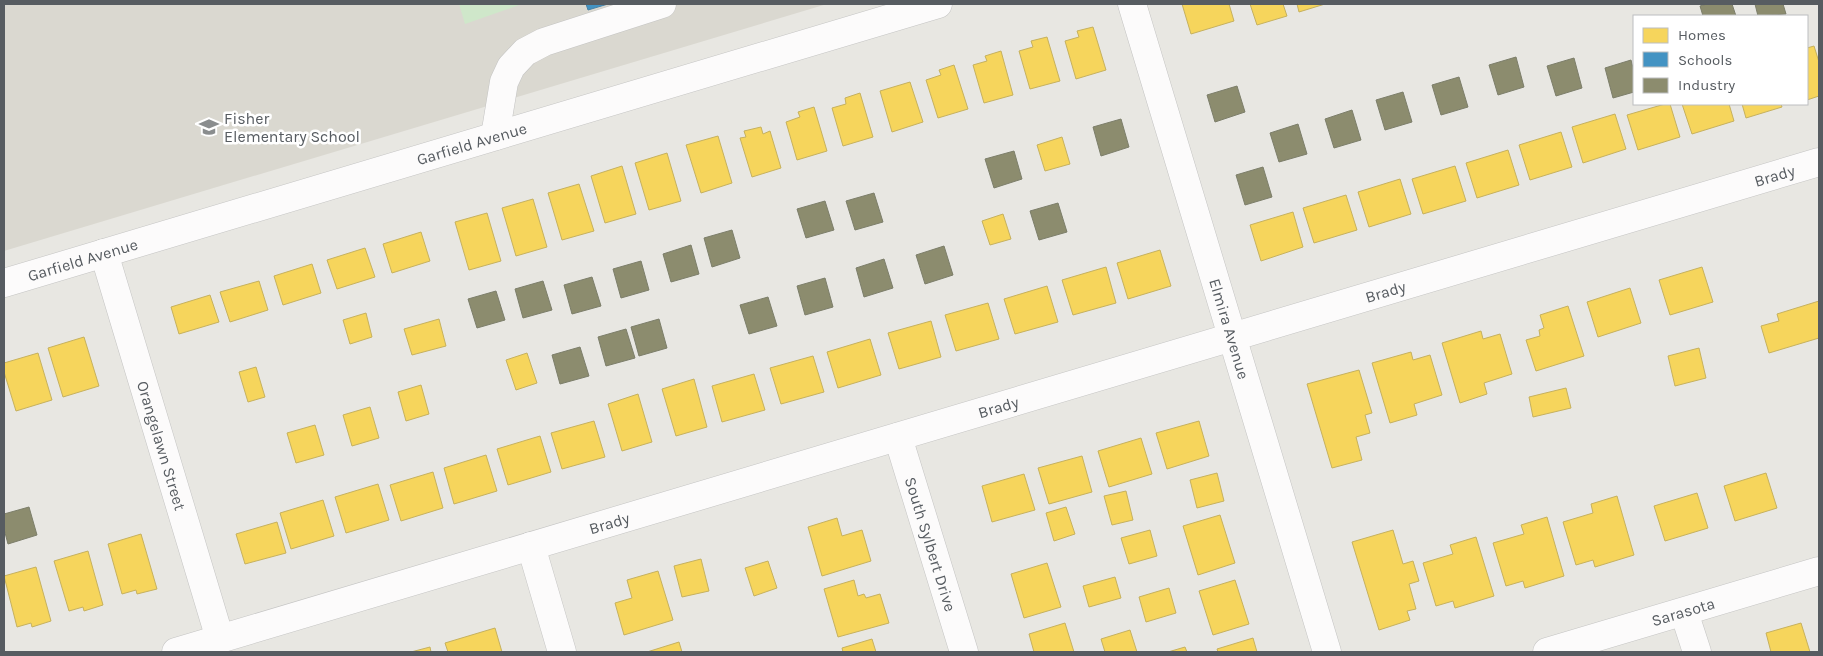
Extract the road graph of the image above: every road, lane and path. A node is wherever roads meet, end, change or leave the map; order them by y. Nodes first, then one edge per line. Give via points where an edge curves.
1 (662, 4) edge
2 (938, 4) edge
3 (1132, 4) edge
4 (495, 136) junction
5 (1819, 162) edge
6 (104, 253) junction
7 (4, 283) edge
8 (1232, 337) junction
9 (898, 437) junction
10 (531, 546) junction
11 (1819, 572) edge
12 (1684, 612) junction
13 (220, 639) junction
14 (176, 652) edge
15 (562, 652) edge
16 (964, 652) edge
17 (1327, 652) edge
18 (1548, 652) edge
19 (1696, 652) edge

1 - 4 street via 544,42 525,52 504,82
2 - 4 street, Garfield Avenue
3 - 8 street, Elmira Avenue
4 - 6 street, Garfield Avenue
5 - 8 street, Brady
6 - 7 street, Garfield Avenue
6 - 13 street, Orangelawn Street
8 - 9 street, Brady
8 - 17 street, Elmira Avenue
9 - 10 street, Brady
9 - 16 street, South Sylbert Drive
10 - 13 street, Brady
10 - 15 street
11 - 12 street, Sarasota
12 - 18 street, Sarasota
12 - 19 street
13 - 14 street, Brady

